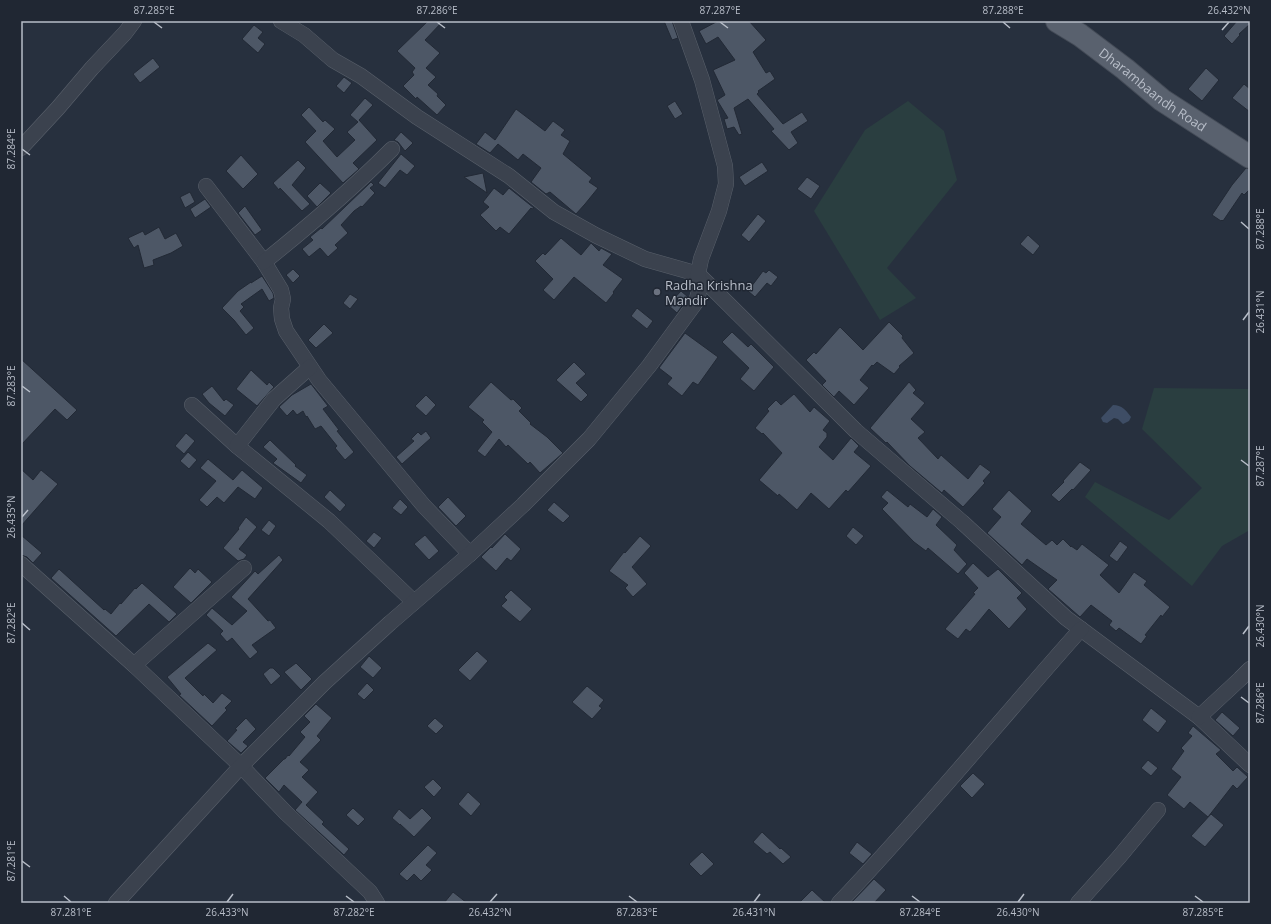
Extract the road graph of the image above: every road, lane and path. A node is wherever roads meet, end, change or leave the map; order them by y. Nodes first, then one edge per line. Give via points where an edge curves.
1 (134, 21) edge
2 (281, 21) edge
3 (681, 21) edge
4 (1058, 21) edge
5 (297, 25) edge
6 (21, 148) edge
7 (392, 149) dead end
8 (1250, 157) edge
9 (206, 186) dead end
10 (264, 262) junction
11 (698, 274) junction
12 (310, 366) junction
13 (192, 406) dead end
14 (237, 446) junction
15 (470, 554) junction
16 (21, 564) edge
17 (244, 568) dead end
18 (414, 602) junction
19 (1081, 629) junction
20 (134, 665) junction
21 (1250, 669) edge
22 (1199, 717) junction
23 (1250, 765) edge
24 (241, 766) junction
25 (1158, 810) dead end
26 (116, 903) edge
27 (377, 903) edge
28 (839, 903) edge
29 (1078, 903) edge

1 - 6 street
2 - 5 street
3 - 11 street via 702,80 725,166 726,184
4 - 8 main road, Dharambaandh Road via 1125,69 1162,100
5 - 11 street via 304,35 333,60 361,76 417,117 509,176 554,212 646,259
7 - 10 street via 356,184
9 - 10 street
10 - 12 street via 281,290 282,319 286,332
11 - 15 street via 700,288 696,302 644,372 589,439
11 - 19 street via 856,432 962,522
12 - 14 street via 274,399
12 - 15 street via 352,422 424,506
13 - 14 street
14 - 18 street via 329,521
15 - 18 street
16 - 20 street
17 - 20 street
18 - 24 street via 325,682
19 - 22 street
19 - 28 street
20 - 24 street
21 - 22 street
22 - 23 street
24 - 26 street
24 - 27 street via 286,814 370,892
25 - 29 street

